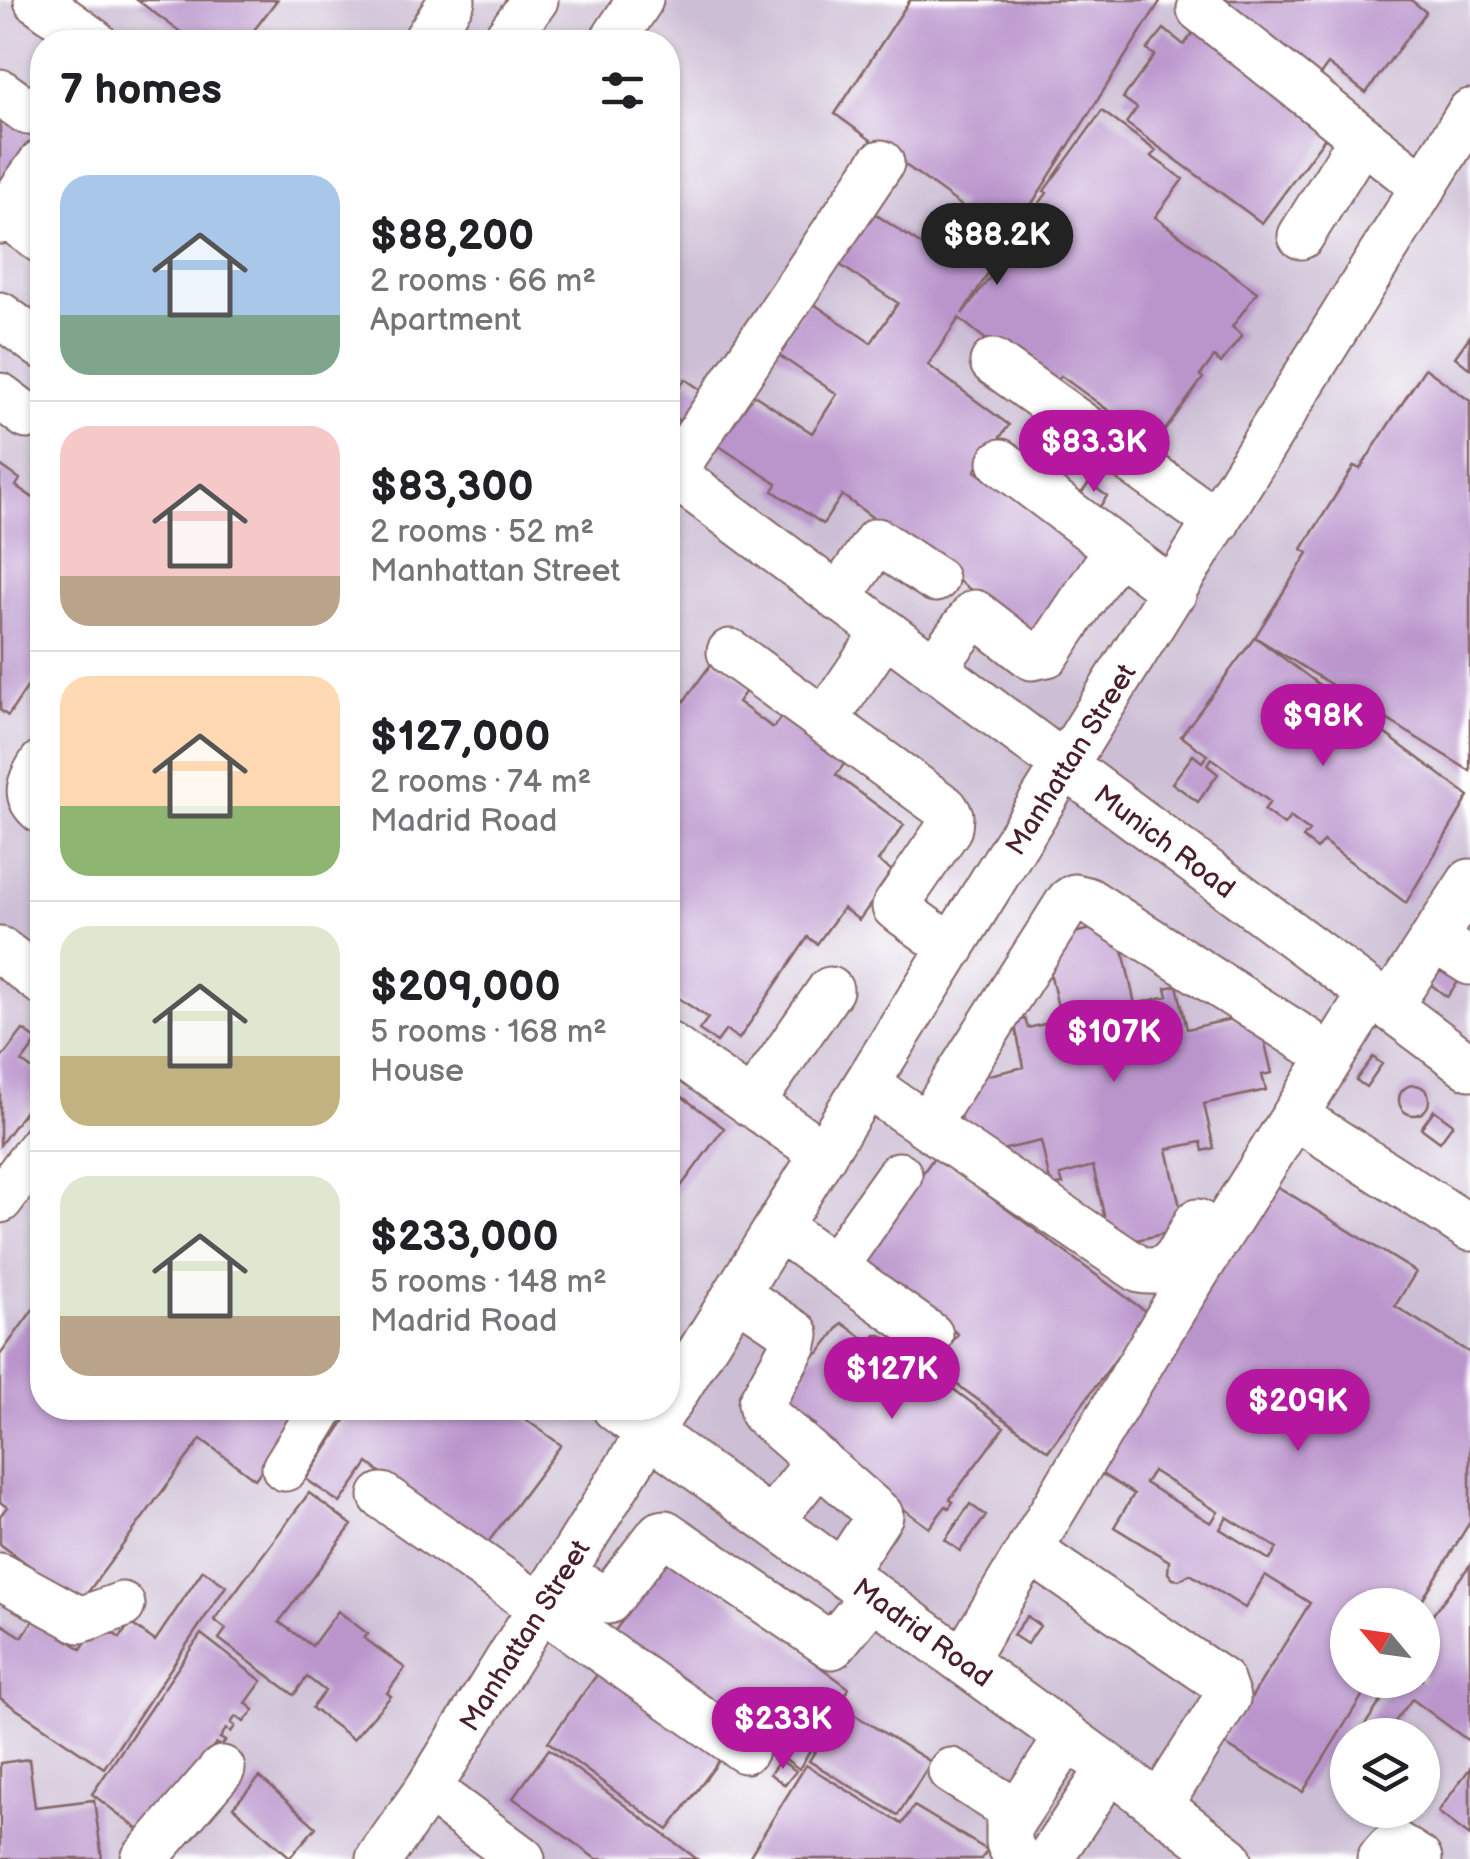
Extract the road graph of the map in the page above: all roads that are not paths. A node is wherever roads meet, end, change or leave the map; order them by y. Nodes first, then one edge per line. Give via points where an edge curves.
1 (37, 0) edge
2 (452, 0) edge
3 (535, 0) edge
4 (640, 0) edge
5 (1200, 9) dead end
6 (78, 30) edge
7 (433, 30) edge
8 (513, 30) edge
9 (620, 30) edge
10 (1467, 125) edge
11 (1362, 138) junction
12 (882, 163) dead end
13 (30, 179) edge
14 (1424, 187) junction
15 (2, 218) edge
16 (30, 234) edge
17 (1301, 236) dead end
18 (0, 315) edge
19 (30, 337) edge
20 (993, 362) dead end
21 (680, 457) edge
22 (1001, 462) dead end
23 (680, 480) edge
24 (1217, 522) junction
25 (1117, 549) junction
26 (935, 579) dead end
27 (1174, 592) junction
28 (838, 598) junction
29 (885, 632) junction
30 (730, 652) dead end
31 (933, 668) junction
32 (826, 719) junction
33 (1066, 767) junction
34 (1470, 882) edge
35 (952, 948) junction
36 (0, 950) edge
37 (1452, 951) edge
38 (30, 973) edge
39 (830, 990) dead end
40 (1370, 992) junction
41 (1308, 1041) junction
42 (680, 1053) edge
43 (1470, 1067) edge
44 (866, 1085) junction
45 (752, 1104) junction
46 (1295, 1116) junction
47 (927, 1125) junction
48 (824, 1154) junction
49 (30, 1161) edge
50 (899, 1175) dead end
51 (0, 1200) edge
52 (778, 1227) junction
53 (1470, 1228) edge
54 (834, 1267) junction
55 (736, 1294) junction
56 (930, 1336) dead end
57 (680, 1371) edge
58 (315, 1420) edge
59 (645, 1420) edge
60 (657, 1420) edge
61 (819, 1461) junction
62 (285, 1468) dead end
63 (382, 1496) dead end
64 (771, 1522) junction
65 (1030, 1550) junction
66 (0, 1576) edge
67 (858, 1584) junction
68 (551, 1590) junction
69 (122, 1604) dead end
70 (963, 1661) junction
71 (1068, 1738) junction
72 (745, 1750) dead end
73 (1110, 1768) junction
74 (222, 1770) dead end
75 (950, 1772) dead end
76 (428, 1789) junction
77 (1159, 1806) junction
78 (1016, 1812) junction
79 (144, 1859) edge
80 (379, 1859) edge
81 (522, 1859) edge
82 (1017, 1859) edge
83 (1049, 1859) edge
84 (1229, 1859) edge
85 (1380, 1859) edge
86 (1419, 1859) edge

1 - 6 street
2 - 7 street
3 - 8 street
4 - 9 street
5 - 11 street
10 - 14 street, Manhattan Street
11 - 14 street
11 - 17 street
12 - 21 street
13 - 15 street
14 - 24 street, Manhattan Street
15 - 16 street
18 - 19 street
20 - 24 street
22 - 25 street
23 - 28 street, Munich Road
24 - 27 street, Manhattan Street
25 - 27 street
25 - 31 street via 1047,654 1032,657 975,613
26 - 28 street via 877,542
27 - 33 street, Manhattan Street
28 - 29 street, Munich Road
29 - 31 street, Munich Road
29 - 32 street
30 - 32 street
31 - 33 street, Munich Road
32 - 35 street via 950,816 949,828 896,907
33 - 35 street, Manhattan Street
33 - 40 street, Munich Road
34 - 37 street
35 - 44 street, Manhattan Street
36 - 38 street
37 - 40 street
39 - 45 street
40 - 41 street
40 - 43 street, Munich Road
40 - 46 street
41 - 47 street via 1075,897
41 - 47 street via 1163,1270 1140,1270
42 - 45 street
44 - 47 street
44 - 48 street, Manhattan Street
45 - 48 street
46 - 53 street
46 - 65 street
48 - 52 street, Manhattan Street
49 - 51 street
50 - 54 street
52 - 54 street
52 - 55 street, Manhattan Street
54 - 56 street
55 - 57 street, Manhattan Street
55 - 61 street via 796,1334 760,1410
58 - 62 street
59 - 68 street, Manhattan Street
60 - 64 street, Madrid Road
61 - 64 street
61 - 67 street via 880,1514
63 - 68 street
64 - 67 street, Madrid Road
65 - 70 street
65 - 77 street via 1226,1689 1228,1698
66 - 69 street via 80,1620
67 - 68 street via 832,1646 665,1533 608,1601
67 - 70 street, Madrid Road
68 - 72 street
68 - 76 street, Manhattan Street
70 - 71 street, Madrid Road
71 - 73 street, Madrid Road
71 - 78 street
73 - 77 street, Madrid Road
73 - 83 street
74 - 79 street
75 - 78 street
76 - 80 street, Manhattan Street
76 - 81 street
77 - 84 street, Madrid Road
78 - 82 street via 1009,1843
85 - 86 street via 1397,1845

